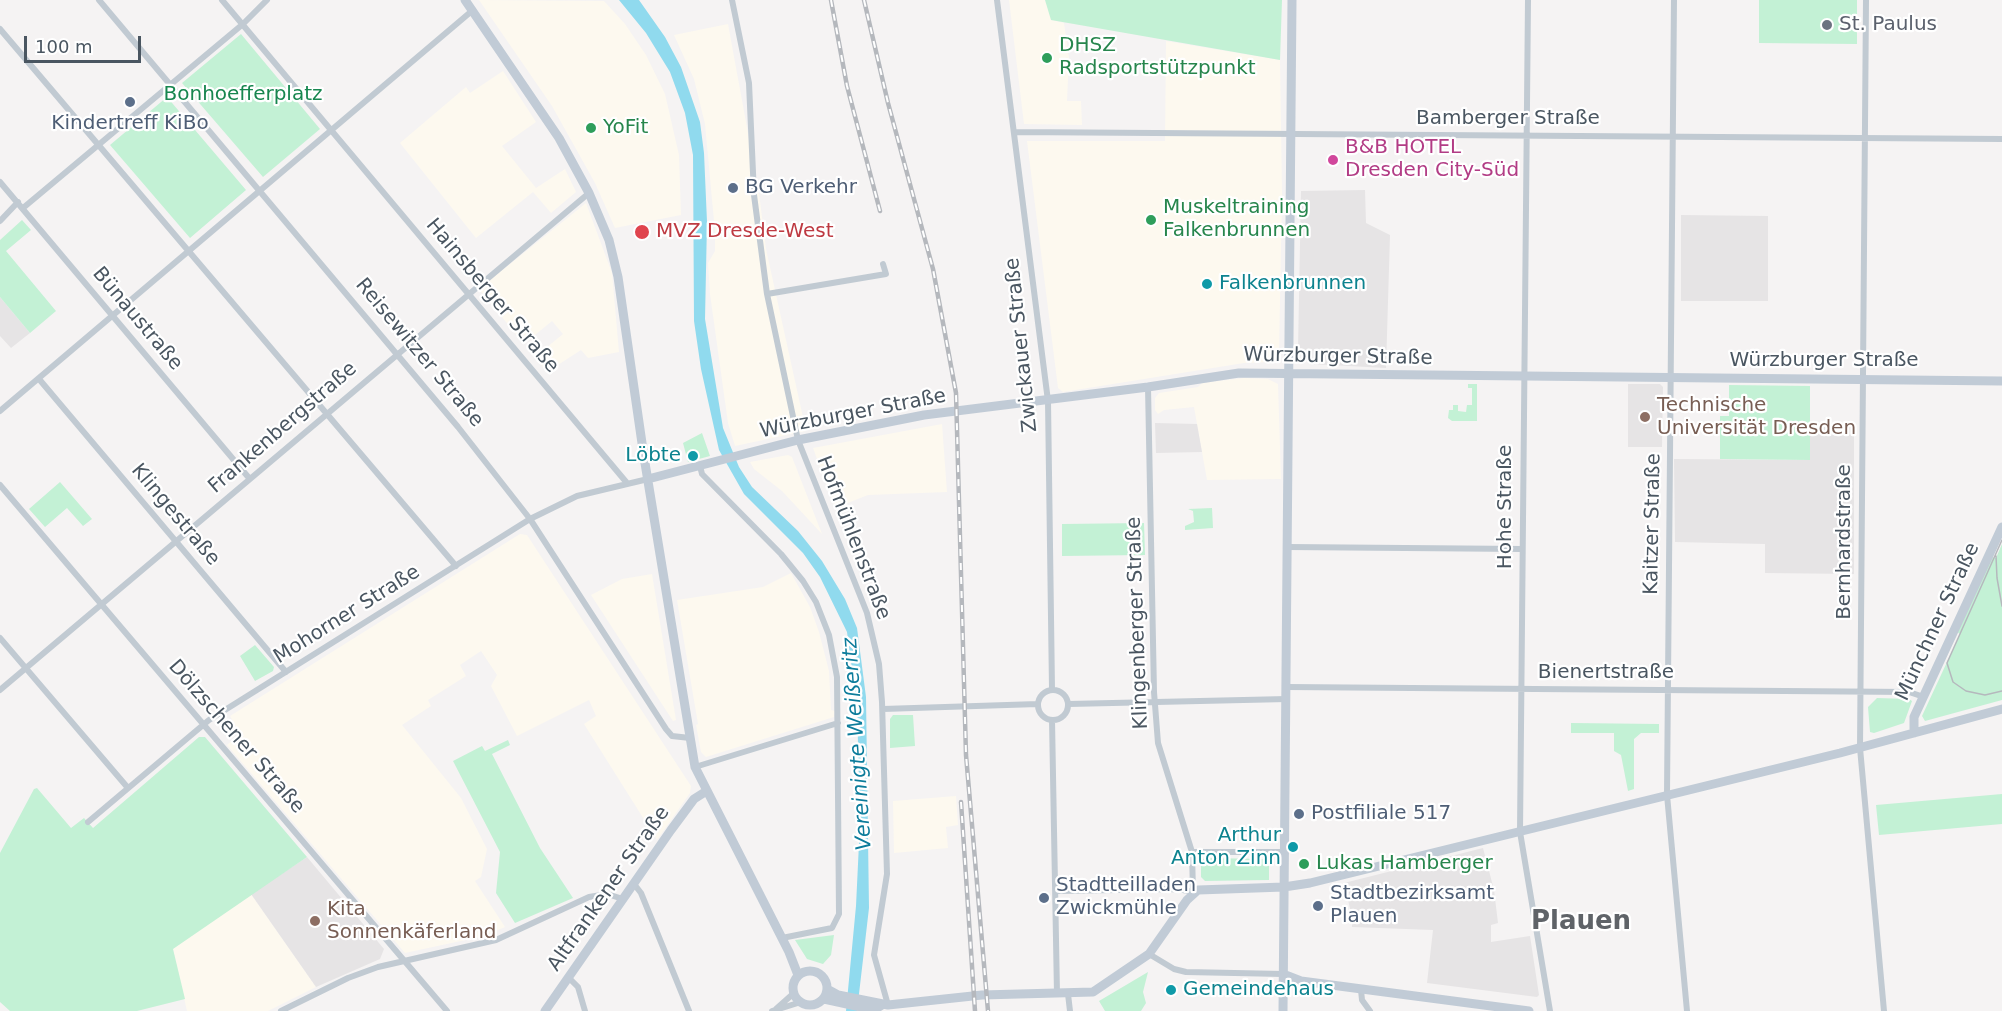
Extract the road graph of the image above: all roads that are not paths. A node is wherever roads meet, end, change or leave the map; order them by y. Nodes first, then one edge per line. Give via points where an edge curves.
1 (99, 0) edge
2 (222, 0) edge
3 (267, 0) edge
4 (465, 0) edge
5 (732, 0) edge
6 (997, 0) edge
7 (1292, 0) edge
8 (1527, 0) edge
9 (1674, 0) edge
10 (1866, 0) edge
11 (473, 10) junction
12 (243, 24) junction
13 (0, 29) edge
14 (170, 84) junction
15 (332, 130) junction
16 (1014, 132) junction
17 (1291, 134) junction
18 (1526, 136) junction
19 (1673, 137) junction
20 (1865, 138) junction
21 (2002, 139) edge
22 (98, 146) junction
23 (0, 182) edge
24 (260, 191) junction
25 (589, 193) junction
26 (18, 202) junction
27 (23, 208) junction
28 (0, 221) edge
29 (188, 252) junction
30 (883, 264) dead end
31 (468, 292) junction
32 (767, 294) junction
33 (112, 315) junction
34 (398, 351) junction
35 (1288, 372) junction
36 (1523, 377) junction
37 (1671, 378) junction
38 (39, 379) junction
39 (1863, 380) junction
40 (2002, 381) edge
41 (1148, 387) junction
42 (1048, 401) junction
43 (0, 411) edge
44 (325, 413) junction
45 (798, 440) junction
46 (700, 466) junction
47 (249, 478) junction
48 (648, 479) junction
49 (627, 483) junction
50 (0, 485) edge
51 (530, 519) junction
52 (2002, 527) edge
53 (176, 541) junction
54 (1288, 547) junction
55 (1522, 549) junction
56 (456, 566) junction
57 (101, 604) junction
58 (0, 638) edge
59 (26, 668) junction
60 (286, 672) junction
61 (1287, 687) junction
62 (1052, 689) junction
63 (1521, 689) junction
64 (0, 690) edge
65 (1668, 690) junction
66 (1860, 692) junction
67 (1924, 697) junction
68 (1287, 699) junction
69 (1156, 701) junction
70 (1038, 704) junction
71 (1069, 704) junction
72 (883, 708) junction
73 (2002, 708) edge
74 (1052, 720) junction
75 (838, 723) junction
76 (203, 725) junction
77 (1914, 733) junction
78 (690, 738) junction
79 (1860, 748) junction
80 (695, 767) junction
81 (128, 788) junction
82 (705, 792) junction
83 (1667, 795) junction
84 (88, 822) dead end
85 (1520, 832) junction
86 (1192, 852) junction
87 (1285, 852) junction
88 (634, 884) junction
89 (1284, 887) junction
90 (1056, 891) junction
91 (1193, 892) junction
92 (623, 899) junction
93 (786, 936) junction
94 (1149, 954) junction
95 (405, 961) junction
96 (802, 973) junction
97 (1283, 974) junction
98 (568, 977) junction
99 (1361, 990) junction
100 (794, 993) junction
101 (1057, 994) junction
102 (1068, 994) junction
103 (826, 999) edge
104 (885, 1005) junction
105 (808, 1006) edge
106 (774, 1010) edge
107 (281, 1011) edge
108 (447, 1011) edge
109 (545, 1011) edge
110 (585, 1011) edge
111 (689, 1011) edge
112 (1070, 1011) edge
113 (1283, 1011) edge
114 (1370, 1011) edge
115 (1528, 1011) edge
116 (1550, 1011) edge
117 (1687, 1011) edge
118 (1884, 1011) edge

1 - 14 street, Reisewitzer Straße
2 - 12 street
3 - 12 street
4 - 11 street
5 - 32 street, Hofmühlenstraße via 748,83 754,195
6 - 16 street, Zwickauer Straße
7 - 17 street
8 - 18 street, Hohe Straße
9 - 19 street, Kaitzer Straße
10 - 20 street, Bernhardstraße
11 - 15 street
11 - 25 street via 542,111
12 - 14 street
12 - 15 street
13 - 22 street
14 - 22 street
14 - 24 street, Reisewitzer Straße
15 - 24 street
15 - 31 street, Hainsberger Straße
16 - 17 street, Bamberger Straße
16 - 42 street, Zwickauer Straße
17 - 18 street, Bamberger Straße
17 - 35 street
18 - 19 street, Bamberger Straße
18 - 36 street, Hohe Straße
19 - 20 street, Bamberger Straße
19 - 37 street, Kaitzer Straße
20 - 21 street, Bamberger Straße
20 - 39 street, Bernhardstraße
22 - 27 street
22 - 29 street
23 - 26 street, Bünaustraße
24 - 29 street
24 - 34 street, Reisewitzer Straße
25 - 31 street, Frankenbergstraße
25 - 48 street via 615,260
26 - 27 street, Bünaustraße
26 - 28 street
27 - 33 street, Bünaustraße
29 - 33 street
29 - 44 street
30 - 32 street via 886,274
31 - 34 street, Frankenbergstraße
31 - 49 street, Hainsberger Straße
32 - 45 street, Hofmühlenstraße
33 - 38 street
33 - 47 street, Bünaustraße
34 - 44 street, Frankenbergstraße
34 - 51 street, Reisewitzer Straße
35 - 36 street, Würzburger Straße
35 - 41 street, Würzburger Straße via 1239,373
35 - 54 street
36 - 37 street, Würzburger Straße
36 - 55 street, Hohe Straße
37 - 39 street, Würzburger Straße
37 - 65 street, Kaitzer Straße
38 - 43 street
38 - 53 street, Klingestraße
39 - 40 street, Würzburger Straße
39 - 66 street, Bernhardstraße
41 - 42 street, Würzburger Straße
41 - 69 street, Klingenberger Straße
42 - 45 street, Würzburger Straße via 924,415
42 - 62 street, Zwickauer Straße
44 - 47 street, Frankenbergstraße
44 - 56 street
45 - 46 street, Würzburger Straße
45 - 72 street, Hofmühlenstraße via 867,614 879,664
46 - 48 street, Würzburger Straße
46 - 75 street via 702,474 781,554 816,602 829,635 837,677
47 - 53 street, Frankenbergstraße
48 - 49 street, Mohorner Straße
48 - 78 street
49 - 51 street, Mohorner Straße via 577,496
50 - 57 street, Dölzschener Straße
51 - 56 street, Mohorner Straße
51 - 78 street, Reisewitzer Straße via 666,729 672,736
52 - 67 street, Münchner Straße
53 - 57 street, Frankenbergstraße
53 - 60 street, Klingestraße
54 - 55 street
54 - 61 street
55 - 63 street, Hohe Straße
56 - 60 street, Mohorner Straße
57 - 59 street, Frankenbergstraße
57 - 76 street, Dölzschener Straße
58 - 59 street
59 - 64 street, Frankenbergstraße
59 - 81 street
60 - 76 street, Mohorner Straße
61 - 63 street, Bienertstraße
61 - 68 street
62 - 70 street via 1043,694
62 - 71 street via 1064,693
63 - 65 street, Bienertstraße
63 - 85 street, Hohe Straße
65 - 66 street, Bienertstraße
65 - 83 street, Kaitzer Straße
66 - 67 street, Bienertstraße via 1909,692
66 - 79 street, Bernhardstraße
67 - 77 street, Münchner Straße via 1914,717
68 - 69 street
68 - 87 street
69 - 71 street
69 - 86 street, Klingenberger Straße via 1158,744
70 - 72 street
70 - 74 street via 1042,715
71 - 74 street via 1064,716
72 - 104 street, Hofmühlenstraße via 886,874 874,955
73 - 77 street
74 - 90 street
75 - 80 street
75 - 93 street via 838,921 832,928
76 - 81 street, Mohorner Straße
76 - 95 street, Dölzschener Straße
77 - 79 street
78 - 80 street
79 - 83 street
79 - 118 street, Bernhardstraße
80 - 82 street
81 - 84 street, Mohorner Straße
82 - 88 street, Altfrankener Straße via 694,800
82 - 93 street
83 - 85 street
83 - 117 street, Kaitzer Straße
85 - 89 street
85 - 116 street, Hohe Straße
86 - 87 street
86 - 91 street, Klingenberger Straße
87 - 89 street
88 - 92 street, Altfrankener Straße
88 - 111 street
89 - 91 street
89 - 97 street
90 - 91 street
90 - 101 street
91 - 94 street
92 - 95 street via 598,894 496,940
92 - 98 street, Altfrankener Straße
93 - 96 street via 789,952
94 - 97 street via 1174,969 1198,973
94 - 102 street via 1097,990
95 - 107 street via 348,978
95 - 108 street, Dölzschener Straße
96 - 100 street via 793,986
96 - 103 street via 818,972 823,976
97 - 99 street via 1301,981
97 - 113 street
98 - 109 street, Altfrankener Straße
98 - 110 street via 578,987
99 - 114 street via 1362,1000
99 - 115 street
100 - 105 street
100 - 106 street
101 - 102 street
101 - 104 street via 982,995
102 - 112 street
103 - 104 street via 866,1005 874,1010
103 - 105 street
105 - 106 street

